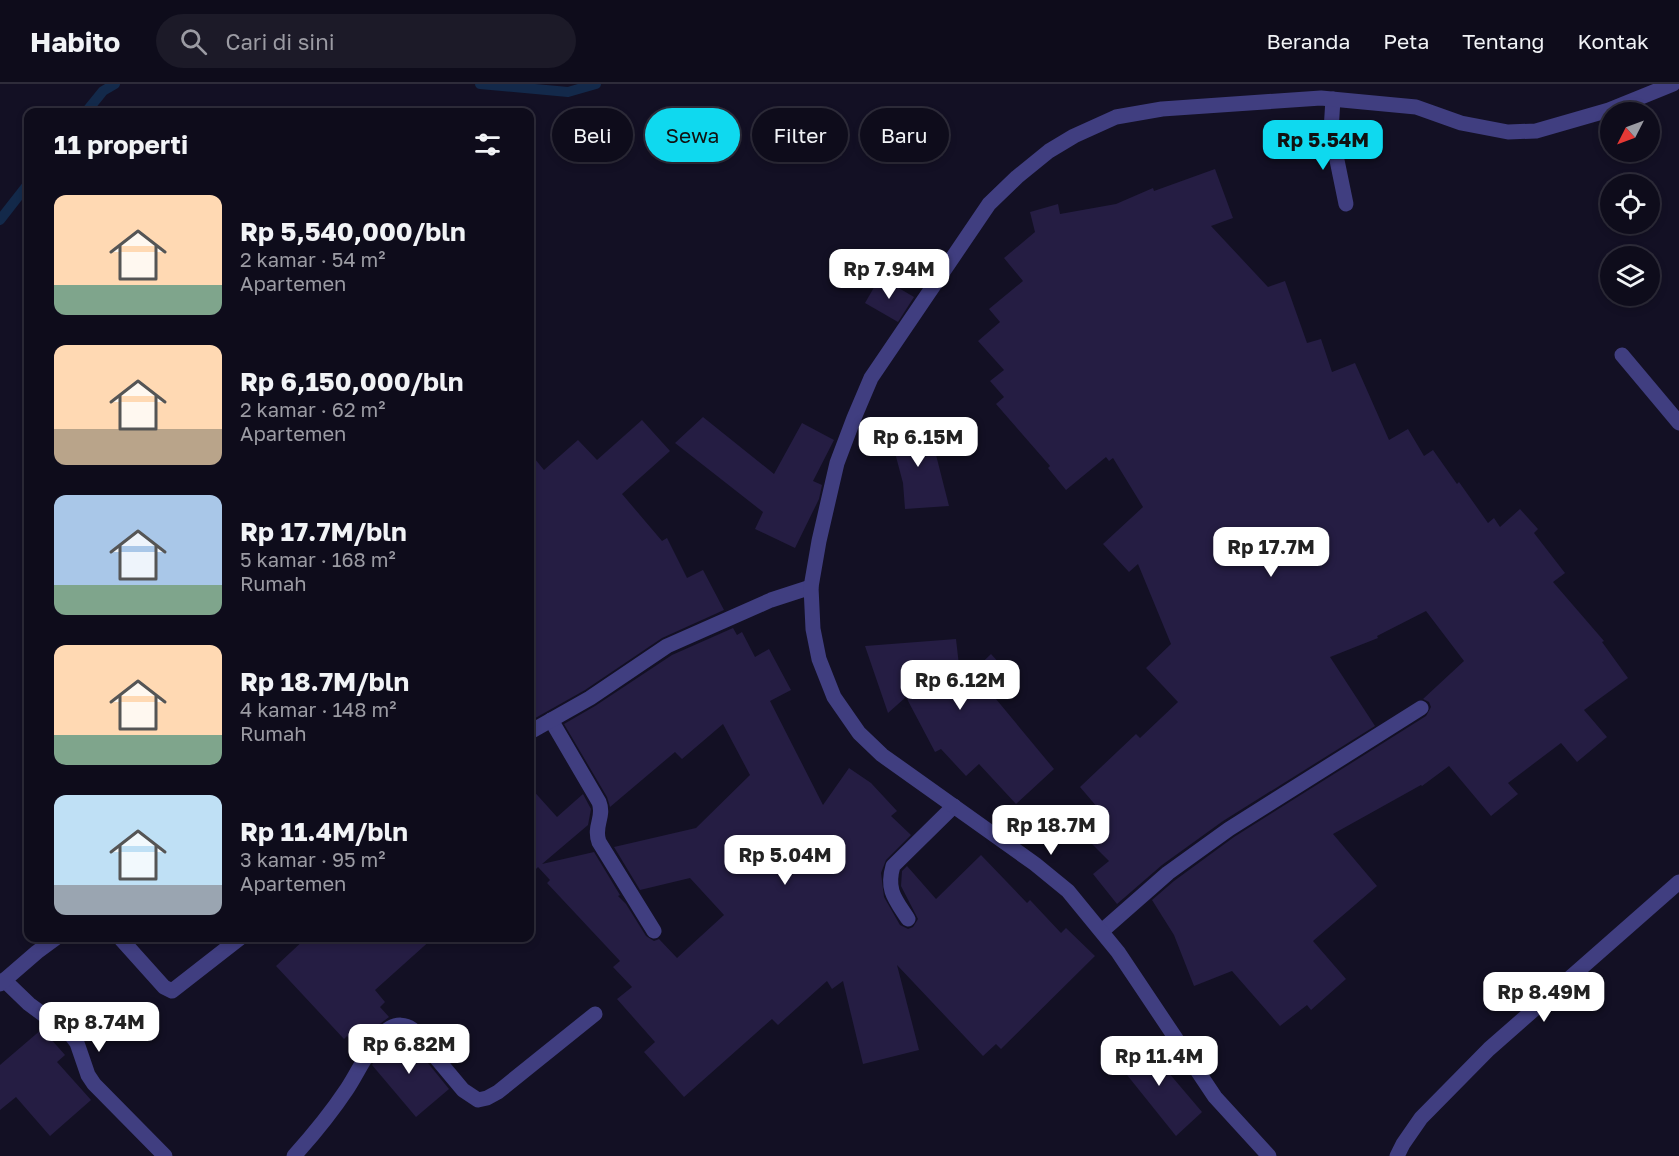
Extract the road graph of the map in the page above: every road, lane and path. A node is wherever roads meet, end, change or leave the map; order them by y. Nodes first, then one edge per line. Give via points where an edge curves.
1 (1673, 84) edge
2 (1332, 105) junction
3 (1346, 204) dead end
4 (1622, 356) dead end
5 (1679, 423) edge
6 (811, 587) junction
7 (1421, 708) dead end
8 (550, 720) junction
9 (534, 730) edge
10 (954, 806) junction
11 (1679, 882) edge
12 (908, 919) dead end
13 (1106, 928) junction
14 (654, 931) dead end
15 (51, 942) edge
16 (124, 942) edge
17 (235, 942) edge
18 (2, 982) edge
19 (596, 1014) dead end
20 (165, 1156) edge
21 (294, 1156) edge
22 (1269, 1156) edge
23 (1397, 1156) edge

1 - 2 street via 1609,110 1536,131 1508,132 1461,123 1416,107
2 - 3 street via 1331,130
2 - 6 street via 1321,98 1162,109 1116,117 1074,135 1017,177 989,204 871,378 837,463
4 - 5 street
6 - 8 street via 771,600 667,646
6 - 10 street via 819,659 834,697 859,733 882,755
7 - 13 street via 1228,829 1168,873
8 - 9 street
8 - 14 street via 601,806 596,832 599,842
10 - 12 street via 893,866 889,878 892,893
10 - 13 street via 1035,864
11 - 23 street via 1489,1049 1421,1118
13 - 22 street via 1215,1096
15 - 18 street
16 - 17 street via 172,992
18 - 20 street via 71,1035 94,1084
19 - 21 street via 498,1092 478,1100 463,1090 412,1029 399,1025 389,1028 320,1127

